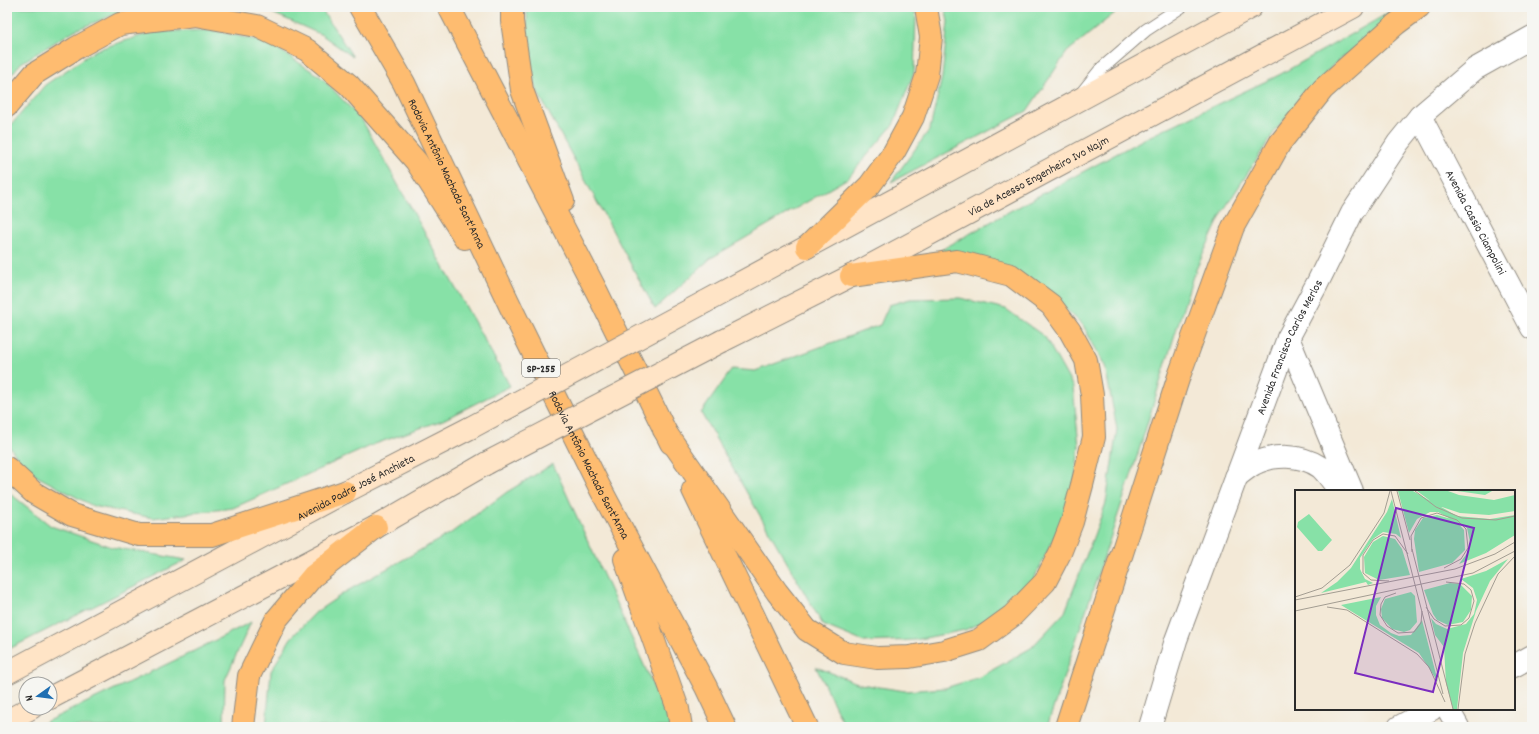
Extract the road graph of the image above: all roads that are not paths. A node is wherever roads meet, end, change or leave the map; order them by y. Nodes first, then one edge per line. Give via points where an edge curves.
1 (360, 7) edge
2 (449, 7) edge
3 (512, 7) edge
4 (926, 7) edge
5 (1181, 7) edge
6 (1251, 7) edge
7 (1353, 7) edge
8 (1419, 7) edge
9 (1532, 37) edge
10 (1073, 103) junction
11 (7, 106) edge
12 (1420, 116) junction
13 (806, 247) junction
14 (851, 276) junction
15 (596, 292) junction
16 (514, 314) junction
17 (1532, 328) edge
18 (1288, 338) junction
19 (664, 430) junction
20 (7, 468) edge
21 (1236, 477) junction
22 (600, 488) junction
23 (1339, 490) edge
24 (1352, 490) edge
25 (345, 492) junction
26 (376, 527) junction
27 (1532, 656) edge
28 (1515, 665) edge
29 (7, 673) edge
30 (58, 694) edge
31 (1430, 710) edge
32 (1449, 710) edge
33 (18, 715) edge
34 (7, 721) edge
35 (243, 727) edge
36 (681, 727) edge
37 (725, 727) edge
38 (807, 727) edge
39 (1066, 727) edge
40 (1150, 727) edge
41 (1399, 727) edge
42 (1458, 727) edge

1 - 16 highway, Rodovia Antônio Machado Sant'Anna / SP-255 via 404,83
2 - 15 highway
3 - 15 highway via 522,90
4 - 13 highway via 931,38 927,75 913,117 894,152 870,185
5 - 10 lane via 1146,30 1101,69
6 - 10 main road
7 - 14 main road, Via de Acesso Engenheiro Ivo Najm
8 - 39 highway via 1396,24 1323,89 1280,143 1233,227 1179,376
9 - 12 street, Avenida Francisco Carlos Merlos via 1475,69
10 - 13 main road
11 - 16 highway via 34,74 120,24 195,15 257,26 307,50 349,85 416,161
12 - 17 street, Avenida Cassio Ciampolini
12 - 18 street, Avenida Francisco Carlos Merlos via 1398,143 1352,213
13 - 25 main road, Avenida Padre José Anchieta, bridge via 470,428
14 - 19 highway via 957,262 1011,275 1051,305 1070,331 1086,360 1092,395 1094,437 1074,514 1060,554 1045,582 1012,616 979,640 944,651 909,657 877,658 844,653 807,630 777,592
14 - 26 main road, Via de Acesso Engenheiro Ivo Najm, bridge via 487,463
15 - 19 highway
16 - 22 highway, Rodovia Antônio Machado Sant'Anna / SP-255
18 - 21 street, Avenida Francisco Carlos Merlos
18 - 24 street
19 - 38 highway
20 - 25 highway via 34,493 72,515 139,535 212,535
21 - 23 street via 1254,464 1273,458 1290,457 1306,460 1321,468
21 - 40 street, Avenida Francisco Carlos Merlos via 1176,640
22 - 36 highway via 660,655 678,709
22 - 37 highway, Rodovia Antônio Machado Sant'Anna / SP-255
25 - 29 main road, Avenida Padre José Anchieta
26 - 30 main road
26 - 35 highway via 313,576 276,620 249,676
27 - 28 street
31 - 41 street
32 - 42 street
33 - 34 main road

